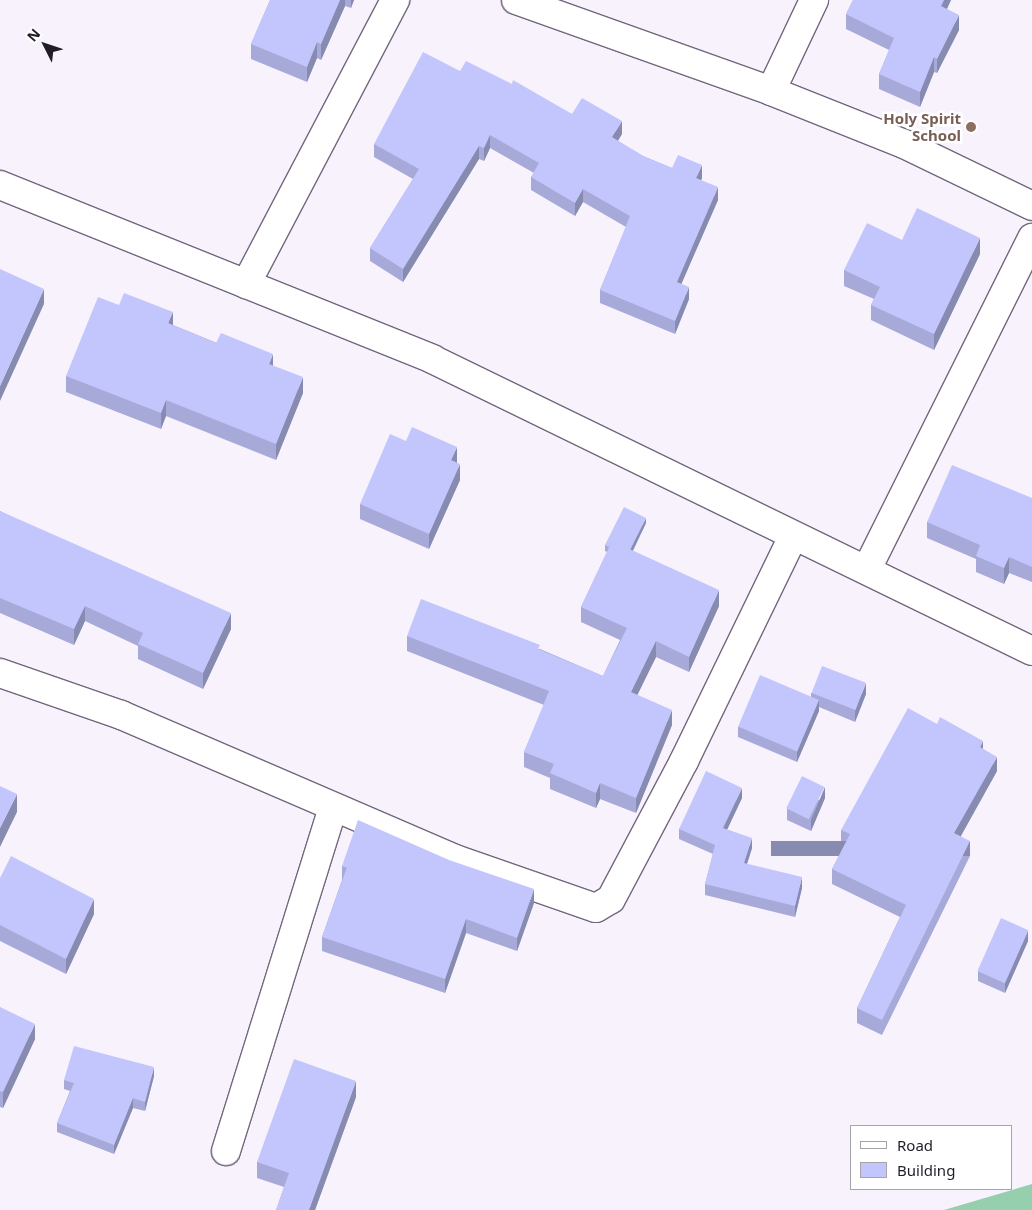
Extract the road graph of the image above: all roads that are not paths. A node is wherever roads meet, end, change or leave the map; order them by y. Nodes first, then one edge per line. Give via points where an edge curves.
1 (395, 0) edge
2 (516, 0) edge
3 (814, 0) edge
4 (771, 91) junction
5 (0, 185) edge
6 (1032, 206) edge
7 (1032, 238) edge
8 (246, 284) junction
9 (793, 537) junction
10 (867, 569) junction
11 (1032, 651) edge
12 (0, 673) edge
13 (333, 807) junction
14 (226, 1152) dead end

1 - 8 street
2 - 4 street
3 - 4 street
4 - 6 street via 904,144
5 - 8 street
7 - 10 street
8 - 9 street via 432,359
9 - 10 street
9 - 13 street via 684,761 611,899 596,908 455,859
10 - 11 street
12 - 13 street via 121,715
13 - 14 street

